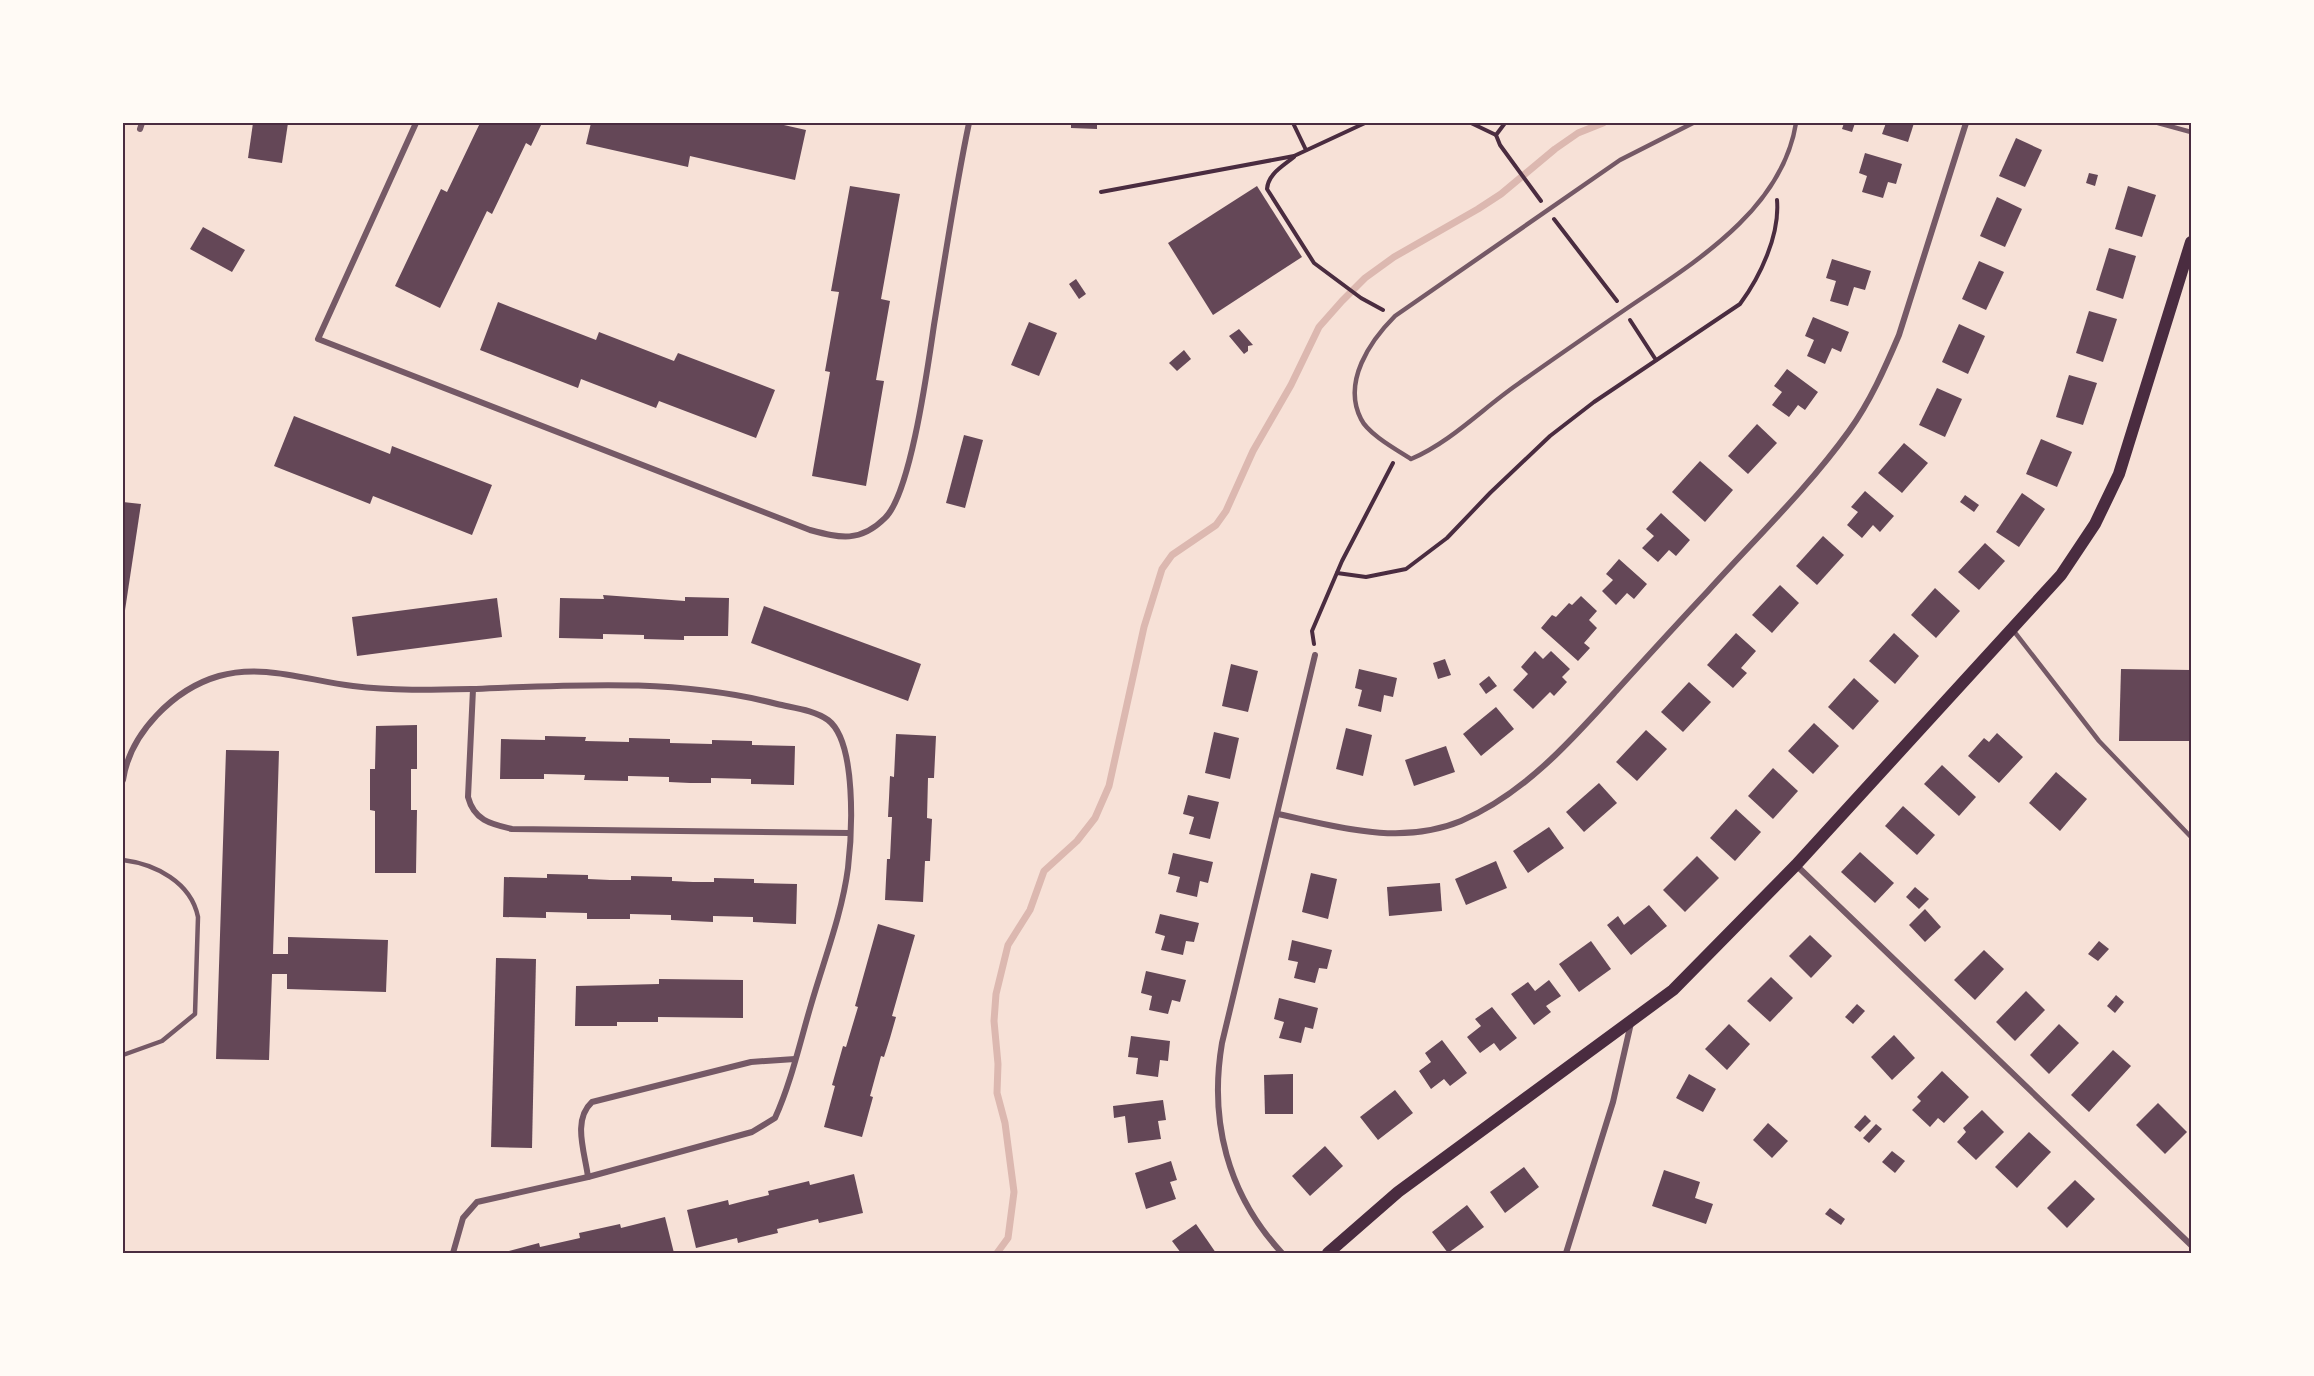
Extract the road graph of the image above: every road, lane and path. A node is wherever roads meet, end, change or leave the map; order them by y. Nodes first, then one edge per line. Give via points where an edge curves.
1 (416, 123) edge
2 (969, 123) edge
3 (1293, 123) edge
4 (1365, 123) edge
5 (1471, 123) edge
6 (1505, 123) edge
7 (1693, 123) edge
8 (1796, 123) edge
9 (1966, 123) edge
10 (2158, 123) edge
11 (2191, 132) edge
12 (1496, 135) junction
13 (1306, 150) junction
14 (1294, 156) junction
15 (1772, 184) junction
16 (1101, 192) dead end
17 (1548, 210) junction
18 (2191, 242) edge
19 (1623, 310) junction
20 (1395, 316) junction
21 (1656, 360) junction
22 (1399, 452) junction
23 (1337, 573) junction
24 (2013, 630) junction
25 (1315, 655) joint
26 (473, 689) junction
27 (123, 780) edge
28 (1278, 814) junction
29 (849, 833) junction
30 (2191, 837) edge
31 (123, 860) edge
32 (1796, 865) junction
33 (1631, 1023) junction
34 (123, 1055) edge
35 (795, 1059) junction
36 (588, 1177) junction
37 (2191, 1245) edge
38 (453, 1253) edge
39 (1282, 1253) edge
40 (1328, 1253) edge
41 (1566, 1253) edge

1 - 2 street via 318,339 810,530 840,538 854,537 885,518 902,489 920,409
3 - 13 path
4 - 13 path
5 - 12 path
6 - 12 path
7 - 17 lane via 1620,160
8 - 15 lane via 1793,141
9 - 28 street via 1899,335 1850,430 1571,740 1528,780 1489,807 1433,829 1371,834
10 - 11 lane
12 - 17 path via 1513,165
13 - 14 path
14 - 16 path
14 - 20 path via 1274,173 1267,189 1314,263 1361,298
15 - 19 lane via 1744,218 1696,262
15 - 21 path via 1778,208 1756,283 1740,304
17 - 19 path
17 - 20 lane
18 - 24 main road via 2119,474 2095,524 2061,574
19 - 21 path
19 - 22 lane via 1431,450 1411,459
20 - 22 lane via 1374,337 1359,369 1355,399 1361,420
21 - 23 path via 1550,436 1447,538 1415,563 1390,574 1366,577
22 - 23 path
23 - 25 path via 1312,631
24 - 30 lane via 2099,741
24 - 32 main road
25 - 28 street
26 - 27 street via 386,690 261,671 217,676 177,696 158,716 131,753
26 - 29 street via 603,683 667,686 742,695 819,715 831,722 840,735 850,764
26 - 29 street via 468,796 471,808 489,824 512,829
28 - 39 street via 1222,1042 1216,1106 1221,1137 1238,1190 1255,1220
29 - 35 street via 848,868 839,908
31 - 34 lane via 157,870 188,893 198,917 198,948 195,1014 162,1041
32 - 33 main road via 1711,955
32 - 37 street
33 - 40 main road via 1425,1171
33 - 41 street via 1613,1102
35 - 36 street via 780,1107 766,1125
35 - 36 street via 751,1062 592,1102 583,1110 580,1122
36 - 38 street via 477,1202 464,1218

